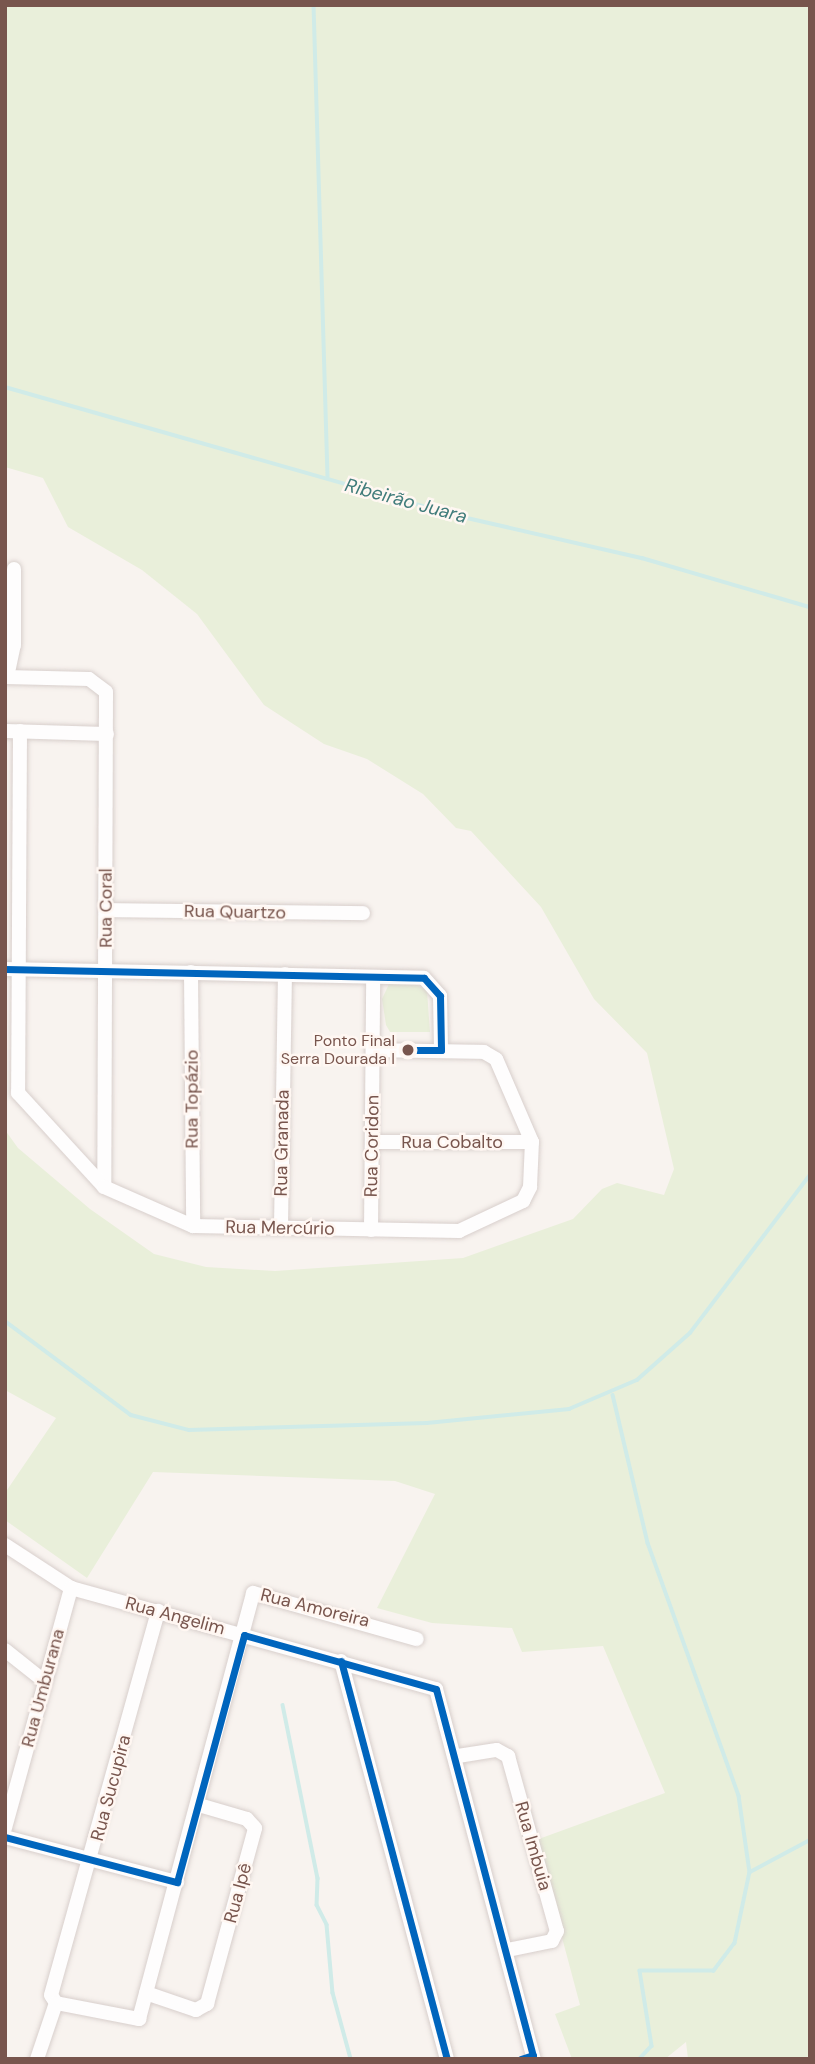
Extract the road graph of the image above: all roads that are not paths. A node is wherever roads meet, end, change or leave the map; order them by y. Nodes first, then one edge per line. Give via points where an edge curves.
1 (14, 569) dead end
2 (6, 677) edge
3 (13, 731) edge
4 (107, 734) junction
5 (106, 911) junction
6 (363, 913) dead end
7 (10, 970) edge
8 (105, 971) junction
9 (191, 972) junction
10 (285, 974) junction
11 (373, 977) junction
12 (374, 1050) junction
13 (441, 1050) junction
14 (373, 1142) junction
15 (532, 1142) junction
16 (104, 1187) junction
17 (192, 1226) junction
18 (281, 1227) junction
19 (371, 1230) junction
20 (5, 1545) edge
21 (71, 1588) junction
22 (158, 1611) junction
23 (244, 1635) junction
24 (417, 1639) dead end
25 (5, 1650) edge
26 (341, 1661) junction
27 (44, 1681) junction
28 (458, 1756) junction
29 (199, 1805) junction
30 (5, 1828) edge
31 (5, 1837) edge
32 (91, 1861) junction
33 (177, 1882) junction
34 (507, 1950) junction
35 (146, 1993) junction
36 (56, 2003) junction
37 (529, 2058) edge
38 (37, 2059) edge
39 (447, 2059) edge

1 - 2 street via 15,645
2 - 4 street, Rua Coral via 89,679 106,692
3 - 4 street
3 - 7 street
4 - 5 street, Rua Coral
5 - 6 street, Rua Quartzo
5 - 8 street, Rua Coral
7 - 8 street
7 - 16 street, Rua Mercúrio via 18,1093
8 - 9 street
8 - 16 street, Rua Coral
9 - 10 street
9 - 17 street, Rua Topázio
10 - 11 street
10 - 18 street, Rua Granada
11 - 12 street, Rua Coridon
11 - 13 street via 424,978 440,996
12 - 13 street
12 - 14 street, Rua Coridon
13 - 15 street via 491,1054
14 - 15 street, Rua Cobalto
14 - 19 street, Rua Coridon
15 - 19 street, Rua Mercúrio via 528,1195 489,1222 459,1231
16 - 17 street, Rua Mercúrio
17 - 18 street, Rua Mercúrio
18 - 19 street, Rua Mercúrio
20 - 21 street, Rua Angelim
21 - 22 street, Rua Angelim
21 - 27 street, Rua Umburana
22 - 23 street, Rua Angelim
22 - 32 street, Rua Sucupira
23 - 24 street, Rua Amoreira via 258,1590
23 - 26 street, Rua Angelim
23 - 29 street
25 - 27 street
26 - 28 street, Rua Angelim via 436,1689
26 - 39 street
27 - 30 street, Rua Umburana
28 - 34 street
28 - 34 street, Rua Imbuia via 497,1750 508,1756 557,1931 552,1941
29 - 33 street
29 - 35 street, Rua Ipê via 247,1819 255,1828 207,2004 196,2010
31 - 32 street
32 - 33 street
32 - 36 street, Rua Sucupira via 51,1995
33 - 35 street
34 - 37 street
35 - 36 street via 139,2019 132,2022
36 - 38 street, Rua Sucupira

